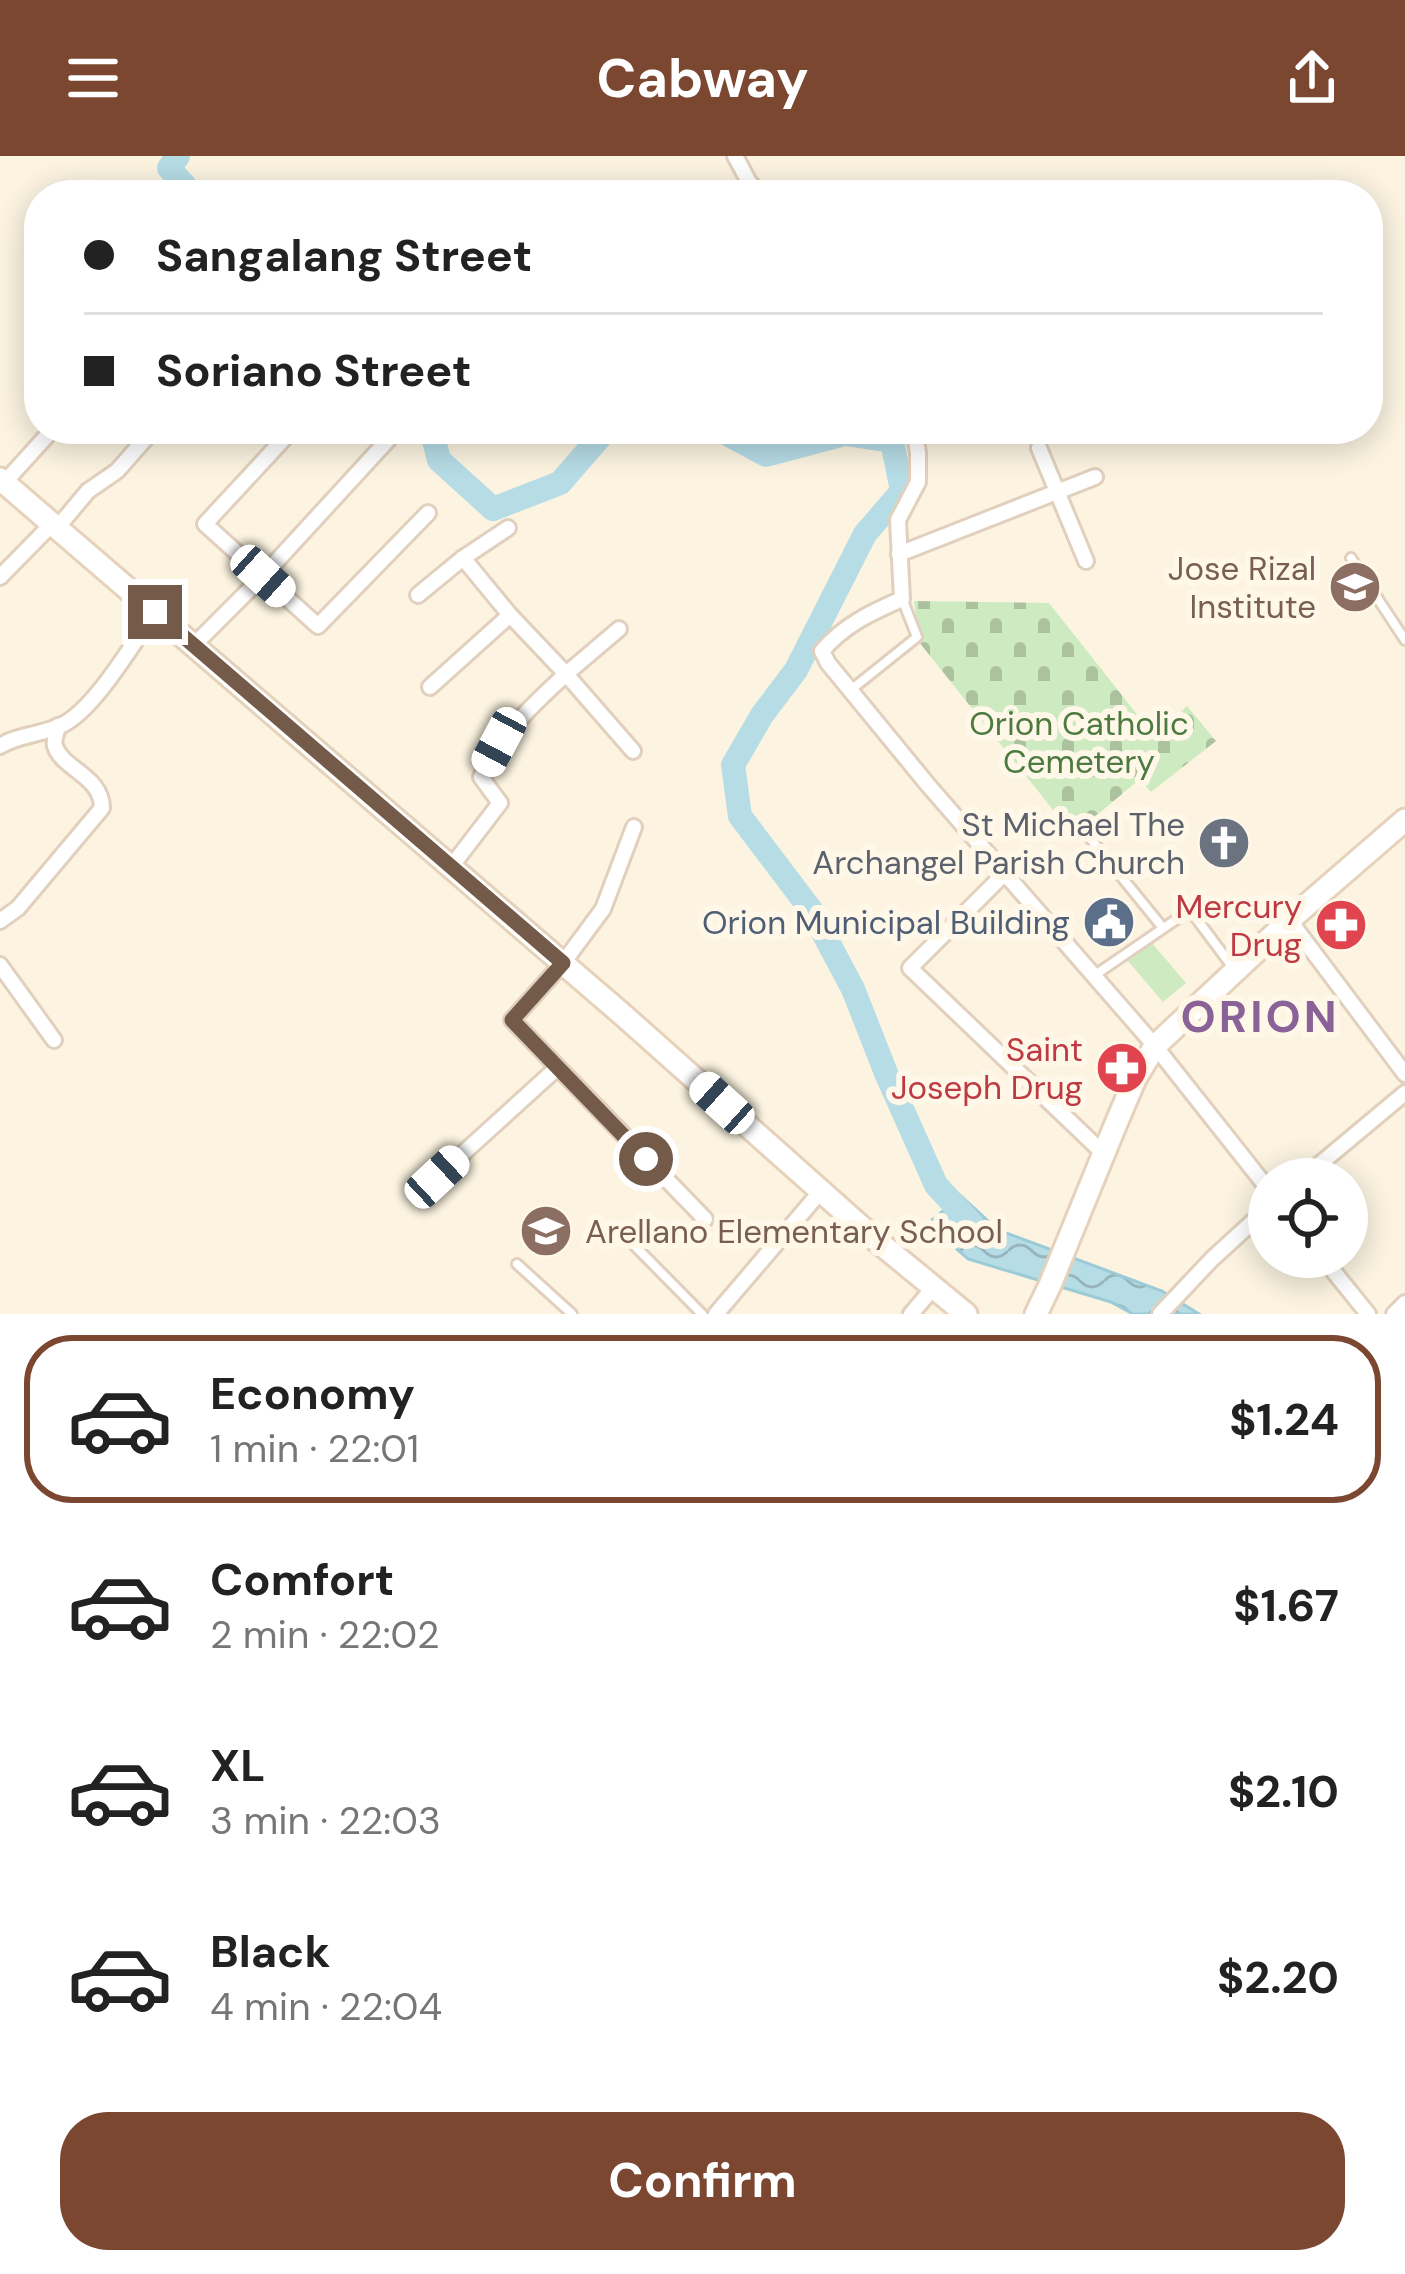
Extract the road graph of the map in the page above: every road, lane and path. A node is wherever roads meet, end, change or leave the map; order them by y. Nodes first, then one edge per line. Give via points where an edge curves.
1 (38, 444) edge
2 (141, 444) edge
3 (279, 444) edge
4 (384, 444) edge
5 (916, 444) edge
6 (1039, 448) dead end
7 (1095, 477) dead end
8 (2, 481) edge
9 (1057, 492) junction
10 (428, 513) dead end
11 (54, 526) junction
12 (508, 528) dead end
13 (899, 554) junction
14 (463, 558) junction
15 (1351, 558) dead end
16 (1086, 561) dead end
17 (263, 576) junction
18 (0, 578) edge
19 (418, 595) dead end
20 (902, 599) junction
21 (155, 612) junction
22 (510, 615) junction
23 (619, 629) dead end
24 (1405, 640) edge
25 (194, 645) junction
26 (566, 674) junction
27 (430, 687) dead end
28 (850, 690) junction
29 (58, 726) junction
30 (0, 746) edge
31 (633, 751) dead end
32 (1405, 820) edge
33 (1077, 822) dead end
34 (634, 827) dead end
35 (451, 867) junction
36 (1005, 873) junction
37 (1290, 920) junction
38 (0, 921) edge
39 (1164, 928) junction
40 (563, 963) junction
41 (0, 965) edge
42 (1235, 970) junction
43 (1094, 976) junction
44 (54, 1040) dead end
45 (1155, 1046) junction
46 (557, 1068) junction
47 (1405, 1074) edge
48 (1405, 1093) edge
49 (1103, 1153) junction
50 (1327, 1158) edge
51 (1248, 1163) edge
52 (437, 1177) dead end
53 (821, 1192) junction
54 (705, 1219) dead end
55 (1248, 1227) edge
56 (632, 1244) dead end
57 (517, 1264) dead end
58 (1339, 1278) edge
59 (934, 1287) junction
60 (1405, 1303) edge
61 (572, 1314) edge
62 (702, 1314) edge
63 (716, 1314) edge
64 (911, 1314) edge
65 (966, 1314) edge
66 (1036, 1314) edge
67 (1160, 1314) edge
68 (1368, 1314) edge
69 (1394, 1314) edge

1 - 8 street
2 - 11 street
3 - 17 street via 205,524
4 - 17 street
5 - 13 street via 918,482 898,520
6 - 9 street
7 - 9 street
8 - 11 main road
9 - 13 street
9 - 16 street
10 - 17 street via 318,626
11 - 18 street
11 - 21 main road
12 - 14 street
13 - 20 street
14 - 19 street
14 - 22 street
15 - 24 lane
17 - 25 street
20 - 28 lane via 917,637
20 - 28 street via 837,633 822,651
21 - 25 main road
21 - 29 street via 86,707
22 - 26 street
22 - 27 street
23 - 26 street
25 - 35 main road
26 - 31 street
26 - 35 street via 499,742 481,777 500,803
28 - 36 street
29 - 30 street
29 - 38 street via 54,745 97,788 102,808
32 - 37 main road
33 - 39 lane
34 - 40 street via 603,909
35 - 40 main road
36 - 43 street
36 - 49 street via 910,968
37 - 42 main road
37 - 47 street
39 - 42 lane via 1190,910
39 - 43 lane
40 - 46 street via 512,1020
40 - 53 main road
41 - 44 street
42 - 45 main road
43 - 45 street
45 - 49 main road
45 - 51 street
46 - 52 street
46 - 54 street
48 - 50 street
49 - 66 main road
53 - 59 main road
53 - 63 street
55 - 67 street
56 - 62 lane
57 - 61 lane
58 - 68 street
59 - 64 street
59 - 65 main road
60 - 69 street

